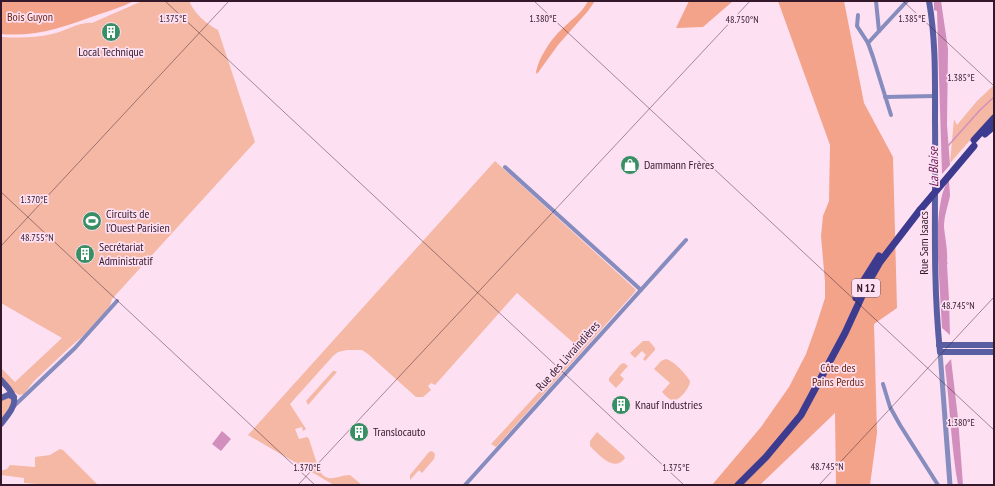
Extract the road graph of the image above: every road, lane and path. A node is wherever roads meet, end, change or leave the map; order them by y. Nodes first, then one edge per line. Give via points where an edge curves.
1 (876, 1) edge
2 (907, 1) edge
3 (930, 1) edge
4 (858, 15) dead end
5 (879, 31) junction
6 (868, 43) junction
7 (935, 96) junction
8 (886, 97) junction
9 (891, 115) dead end
10 (994, 118) edge
11 (994, 126) edge
12 (974, 143) junction
13 (505, 167) dead end
14 (686, 240) dead end
15 (641, 290) junction
16 (117, 301) dead end
17 (994, 345) edge
18 (940, 348) junction
19 (994, 352) edge
20 (1, 380) edge
21 (883, 384) dead end
22 (14, 397) junction
23 (1, 398) edge
24 (14, 406) junction
25 (1, 424) edge
26 (465, 485) edge
27 (738, 485) edge
28 (938, 485) edge
29 (950, 485) edge

1 - 5 street
2 - 5 street
3 - 7 main road, Rue Sam Isaacs via 934,27
4 - 6 street via 857,26
5 - 6 street
6 - 8 street
7 - 8 street
7 - 18 main road, Rue Sam Isaacs via 935,292
8 - 9 street
10 - 12 main road, N 12
11 - 12 main road, N 12
12 - 27 main road, N 12, bridge via 920,206 880,262 801,415 766,458
13 - 15 street
14 - 15 street, Rue des Livraindières
15 - 26 street, Rue des Livraindières
16 - 24 street via 75,348
17 - 18 main road
18 - 19 main road
18 - 29 street, Rue Sam Isaacs
20 - 22 main road
21 - 28 street via 900,425
22 - 23 main road via 8,395
22 - 24 main road
24 - 25 main road

